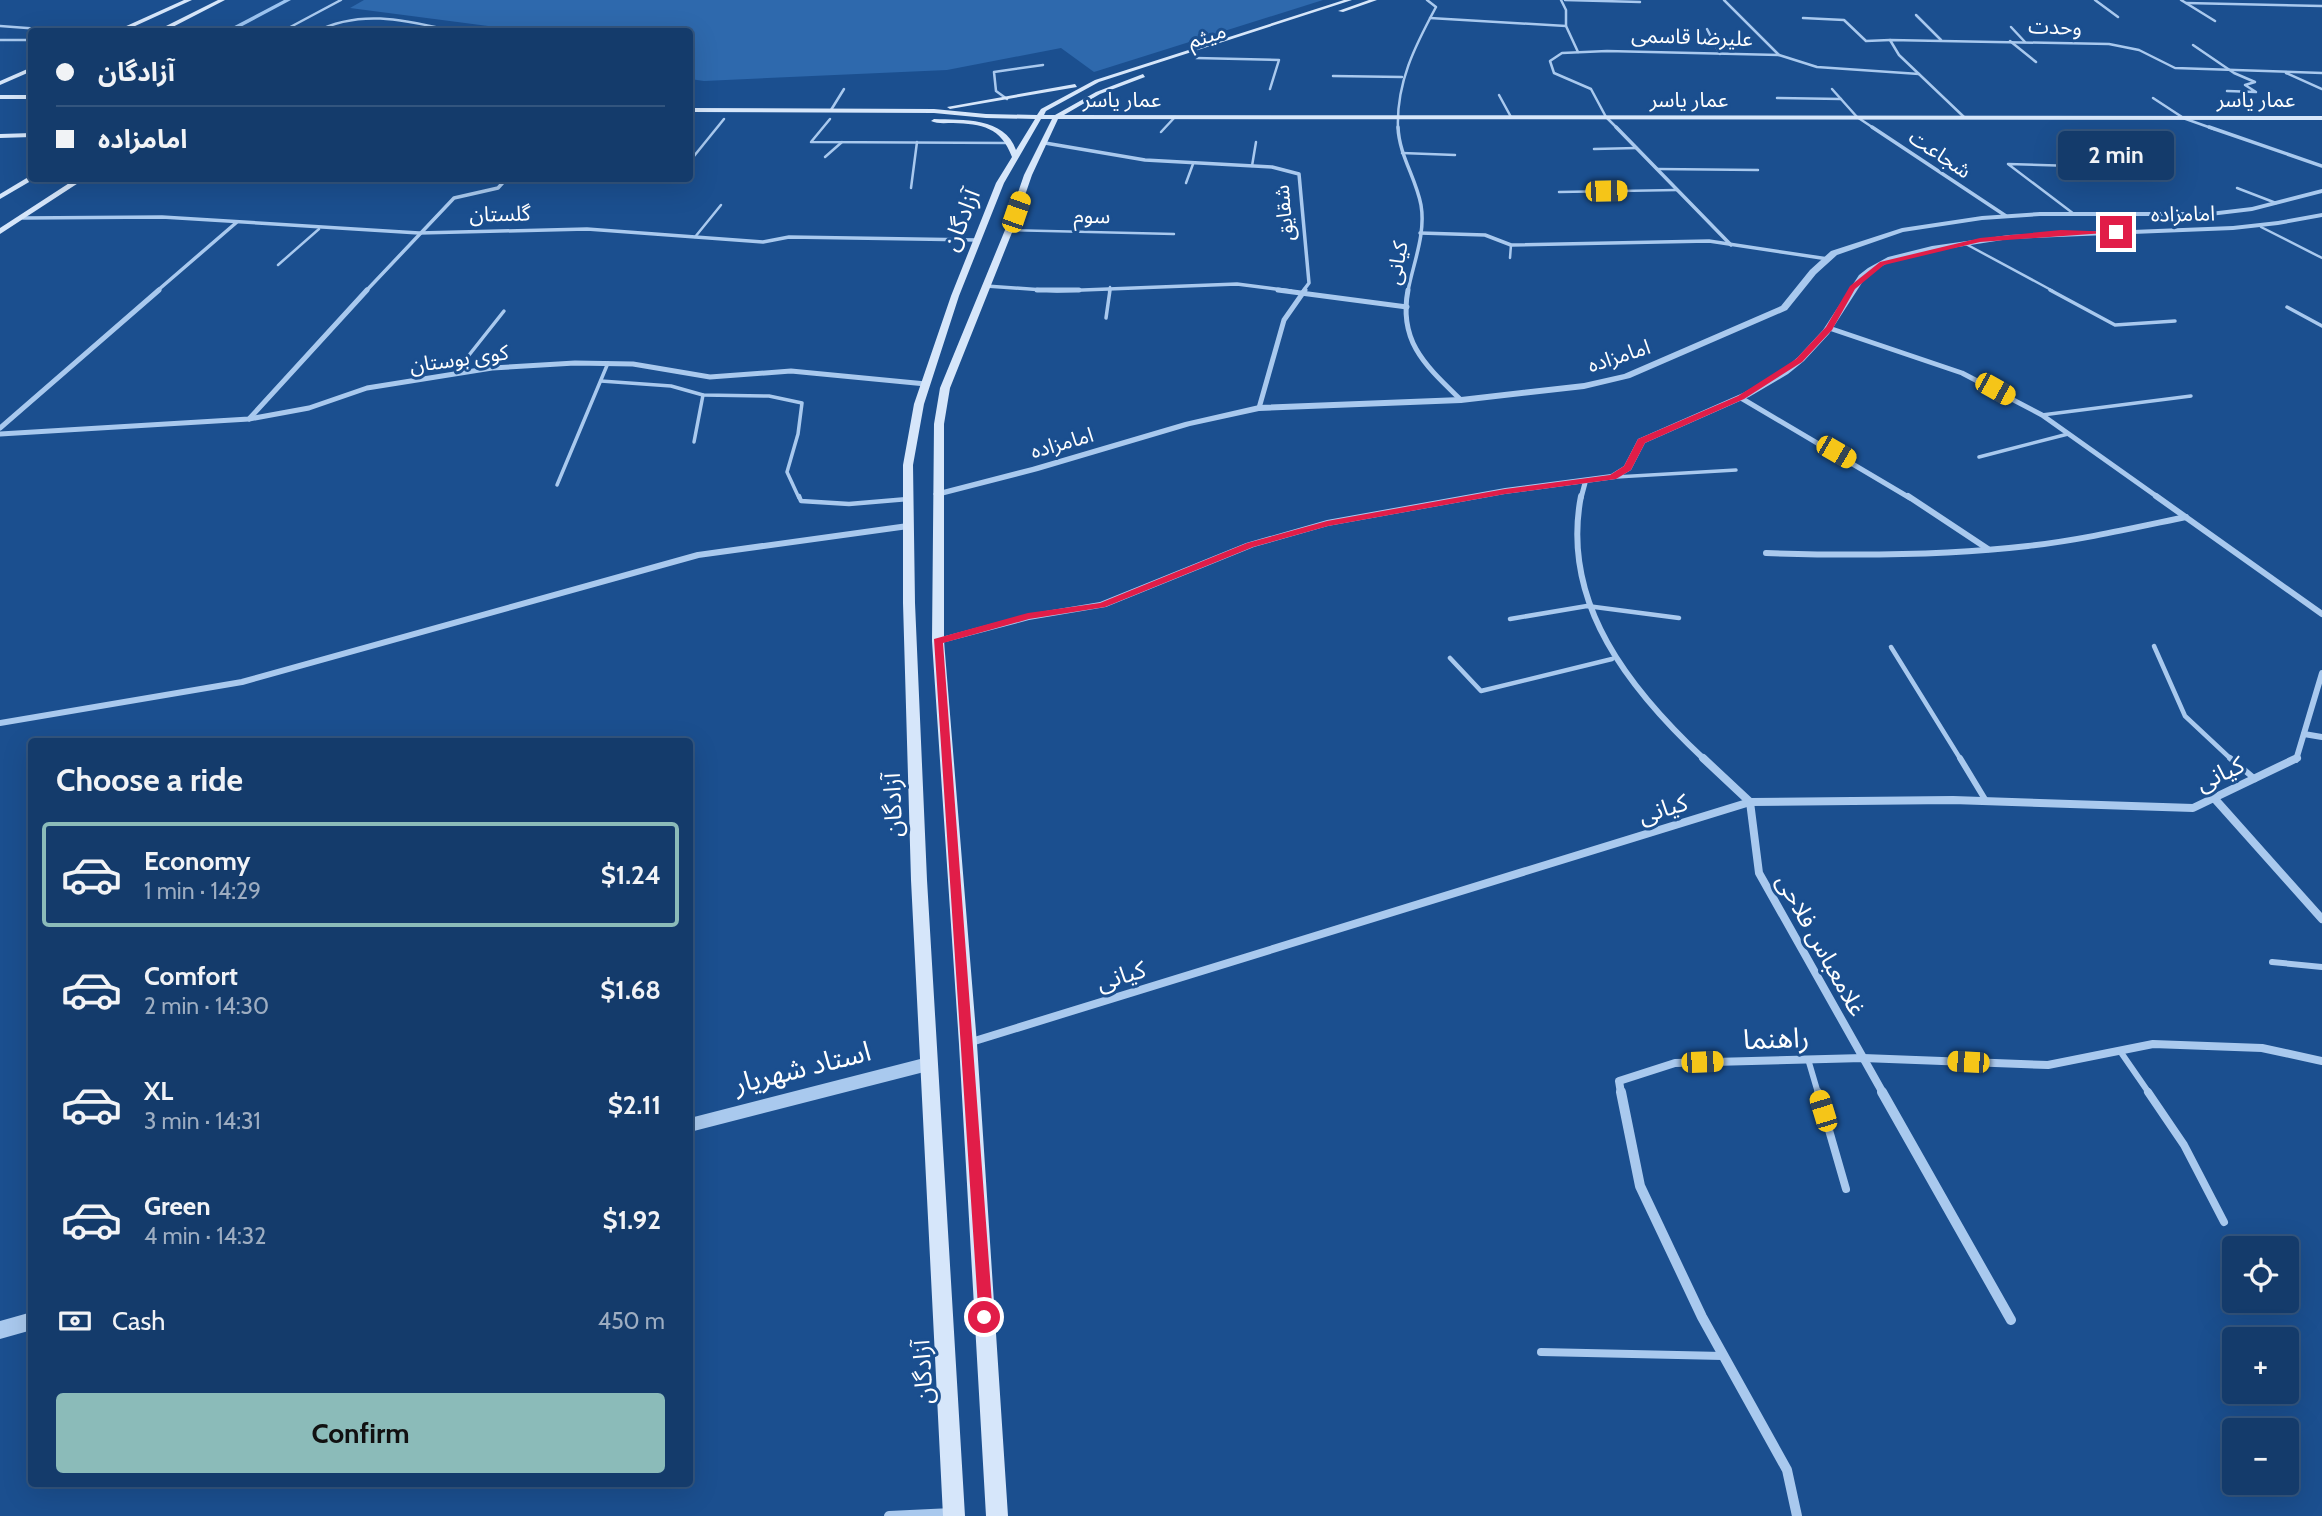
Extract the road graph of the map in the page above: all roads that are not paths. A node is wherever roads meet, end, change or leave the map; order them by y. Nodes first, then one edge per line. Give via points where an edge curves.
1 (189, 0) edge
2 (222, 0) edge
3 (341, 0) edge
4 (1349, 0) edge
5 (1374, 0) edge
6 (1427, 0) edge
7 (1563, 0) edge
8 (1724, 0) edge
9 (2095, 0) edge
10 (2181, 0) edge
11 (1640, 2) dead end
12 (2186, 3) junction
13 (2322, 6) edge
14 (1916, 15) dead end
15 (2118, 17) dead end
16 (1430, 18) junction
17 (1803, 18) dead end
18 (2215, 22) dead end
19 (0, 26) edge
20 (1566, 26) junction
21 (2011, 27) dead end
22 (28, 28) edge
23 (125, 28) edge
24 (165, 28) edge
25 (288, 28) edge
26 (322, 28) edge
27 (438, 28) edge
28 (1707, 29) dead end
29 (0, 40) edge
30 (28, 40) edge
31 (1890, 40) junction
32 (1941, 40) junction
33 (2010, 41) junction
34 (2025, 42) junction
35 (2193, 45) dead end
36 (1578, 52) junction
37 (1720, 54) junction
38 (1779, 55) junction
39 (1196, 58) junction
40 (2036, 62) dead end
41 (1043, 65) dead end
42 (28, 71) edge
43 (2234, 72) junction
44 (2286, 73) junction
45 (2322, 73) edge
46 (1919, 74) junction
47 (1333, 76) dead end
48 (1402, 78) junction
49 (1097, 81) junction
50 (0, 83) edge
51 (844, 89) dead end
52 (1270, 89) dead end
53 (1832, 89) dead end
54 (2322, 89) edge
55 (2227, 91) dead end
56 (1499, 95) dead end
57 (0, 97) edge
58 (28, 97) edge
59 (1777, 97) dead end
60 (2152, 98) dead end
61 (1007, 99) junction
62 (1841, 99) junction
63 (693, 110) edge
64 (831, 110) junction
65 (922, 111) junction
66 (986, 116) junction
67 (1037, 117) junction
68 (1056, 117) junction
69 (1175, 117) junction
70 (1394, 117) junction
71 (1511, 117) junction
72 (1606, 117) junction
73 (1857, 117) junction
74 (1964, 117) junction
75 (2182, 117) junction
76 (2322, 118) edge
77 (693, 119) edge
78 (724, 119) junction
79 (830, 119) junction
80 (934, 121) junction
81 (1161, 132) dead end
82 (28, 135) edge
83 (0, 136) edge
84 (842, 142) junction
85 (917, 142) junction
86 (1256, 142) dead end
87 (1045, 143) junction
88 (1637, 148) junction
89 (1594, 149) dead end
90 (1013, 150) junction
91 (1402, 153) junction
92 (1454, 155) dead end
93 (693, 157) edge
94 (825, 157) dead end
95 (1193, 164) junction
96 (1252, 166) junction
97 (2073, 166) dead end
98 (2322, 166) edge
99 (1657, 169) junction
100 (1758, 170) dead end
101 (28, 181) edge
102 (77, 182) edge
103 (503, 182) edge
104 (1186, 183) dead end
105 (911, 188) dead end
106 (2237, 188) dead end
107 (1677, 190) junction
108 (2322, 191) edge
109 (1559, 192) dead end
110 (0, 197) edge
111 (2276, 203) junction
112 (721, 205) dead end
113 (2074, 214) junction
114 (2322, 215) edge
115 (2006, 216) junction
116 (23, 218) junction
117 (237, 221) junction
118 (2261, 227) junction
119 (319, 229) junction
120 (1009, 230) junction
121 (0, 232) edge
122 (419, 233) junction
123 (1420, 233) junction
124 (1174, 234) dead end
125 (695, 237) junction
126 (977, 240) junction
127 (1964, 243) junction
128 (1511, 245) junction
129 (1731, 245) junction
130 (1510, 258) dead end
131 (2322, 258) edge
132 (1828, 259) junction
133 (278, 265) dead end
134 (986, 286) junction
135 (1110, 287) junction
136 (1302, 294) junction
137 (1408, 307) junction
138 (2287, 307) dead end
139 (504, 311) dead end
140 (1106, 318) dead end
141 (2175, 321) dead end
142 (2322, 326) edge
143 (1829, 328) junction
144 (608, 363) junction
145 (454, 374) junction
146 (601, 381) junction
147 (926, 384) junction
148 (703, 395) junction
149 (2191, 396) dead end
150 (1741, 398) junction
151 (1461, 400) junction
152 (1259, 408) junction
153 (2042, 415) junction
154 (249, 419) junction
155 (0, 428) edge
156 (0, 434) edge
157 (2068, 434) junction
158 (694, 442) dead end
159 (1979, 457) dead end
160 (1736, 470) dead end
161 (1613, 477) junction
162 (1585, 483) junction
163 (557, 485) dead end
164 (938, 494) junction
165 (908, 499) junction
166 (2186, 517) junction
167 (908, 526) junction
168 (1988, 549) junction
169 (1766, 553) dead end
170 (1587, 606) junction
171 (2322, 614) edge
172 (1679, 618) dead end
173 (1510, 619) dead end
174 (938, 641) junction
175 (2154, 646) dead end
176 (1891, 647) dead end
177 (1450, 658) dead end
178 (1612, 659) junction
179 (2322, 673) edge
180 (0, 723) edge
181 (2304, 734) junction
182 (2322, 737) edge
183 (2255, 779) junction
184 (2214, 798) junction
185 (1986, 801) junction
186 (1750, 802) junction
187 (2322, 919) edge
188 (2272, 962) dead end
189 (2322, 967) edge
190 (968, 1044) junction
191 (2120, 1051) junction
192 (1863, 1058) junction
193 (1808, 1059) junction
194 (2322, 1061) edge
195 (929, 1064) junction
196 (693, 1124) edge
197 (1846, 1189) dead end
198 (2224, 1222) dead end
199 (2011, 1320) dead end
200 (28, 1322) edge
201 (0, 1331) edge
202 (1541, 1352) dead end
203 (1723, 1356) junction
204 (954, 1515) edge
205 (890, 1516) edge
206 (997, 1516) edge
207 (1797, 1516) edge

1 - 23 main road
2 - 24 main road
3 - 25 street
4 - 49 main road, میثم
5 - 39 main road, میثم
6 - 16 street via 1436,7
7 - 11 street
7 - 20 street
8 - 38 street
9 - 15 lane
10 - 12 street
12 - 13 street
12 - 18 street
14 - 32 lane
16 - 20 street
16 - 48 street via 1411,49
17 - 31 lane via 1844,20 1866,41
19 - 22 lane
20 - 36 street
21 - 34 lane
26 - 27 street via 358,16
28 - 37 street
29 - 30 lane
31 - 32 street, وحدت
31 - 46 street
32 - 33 street, وحدت
33 - 34 street, وحدت
33 - 40 lane
34 - 43 street, وحدت via 2109,44 2139,50 2175,68
35 - 43 lane
36 - 37 street, علیرضا قاسمی
36 - 72 street, علیرضا قاسمی via 1562,53 1550,61 1554,73 1591,89
37 - 38 street, علیرضا قاسمی
38 - 46 street, علیرضا قاسمی via 1817,67
39 - 52 lane via 1279,60
39 - 68 main road, میثم via 1098,93
41 - 61 lane via 994,72 996,91
42 - 50 main road
43 - 44 street, وحدت
43 - 55 lane via 2255,82 2245,85 2256,92
44 - 45 street, وحدت
44 - 54 lane
46 - 74 street
47 - 48 lane
48 - 70 street
49 - 61 main road
49 - 67 main road, میثم
51 - 64 lane
53 - 62 lane
56 - 71 lane
57 - 58 main road
59 - 62 lane
60 - 75 lane
61 - 65 main road
62 - 73 lane
63 - 64 main road
64 - 65 main road
65 - 66 main road
66 - 67 main road
66 - 80 main road
67 - 68 main road, عمار یاسر
67 - 90 main road, آزادگان
68 - 69 main road, عمار یاسر
68 - 87 main road, آزادگان
69 - 70 main road, عمار یاسر
69 - 81 lane
70 - 71 main road, عمار یاسر
70 - 91 street, کیانی
71 - 72 main road, عمار یاسر
72 - 73 main road, عمار یاسر
72 - 88 street
73 - 74 main road, عمار یاسر
73 - 115 street, شجاعت
74 - 75 main road, عمار یاسر
75 - 76 main road, عمار یاسر
75 - 98 street
77 - 78 main road
78 - 79 main road
78 - 93 lane
79 - 80 main road
79 - 84 lane via 811,142
80 - 90 main road via 998,129
82 - 83 main road
84 - 85 lane
84 - 94 lane
85 - 90 lane
85 - 105 lane
86 - 96 lane
87 - 95 street, شقایق
87 - 120 main road, آزادگان
88 - 89 lane
88 - 99 street
90 - 126 main road, آزادگان
91 - 92 lane
91 - 123 street, کیانی via 1419,195
95 - 96 street, شقایق
95 - 104 lane
96 - 136 street, شقایق via 1299,174 1309,284
97 - 113 lane via 2008,164
99 - 100 lane
99 - 107 street
101 - 110 main road
102 - 116 main road
103 - 122 street via 498,188 454,198
106 - 111 lane
107 - 109 lane
107 - 129 street
108 - 111 street, امامزاده
111 - 113 street, امامزاده via 2210,214
112 - 125 lane
113 - 115 street, امامزاده
114 - 118 street, امامزاده
115 - 132 street, امامزاده via 1902,230 1874,237
116 - 117 street, گلستان
116 - 121 main road
117 - 119 street, گلستان
117 - 155 street
118 - 127 street, امامزاده via 2061,232
118 - 131 lane
119 - 122 street, گلستان
119 - 133 lane
120 - 124 lane, سوم
120 - 134 main road, آزادگان
122 - 125 street, گلستان via 587,229
122 - 154 street
123 - 128 street via 1485,235
123 - 137 street, کیانی
125 - 126 street, گلستان via 763,242 789,237
126 - 147 main road, آزادگان
127 - 141 lane via 2115,325
127 - 143 street, امامزاده via 1905,256 1872,269 1852,288
128 - 129 street
128 - 130 lane
129 - 132 street
132 - 151 street, امامزاده via 1784,308 1627,376 1584,386
134 - 135 street via 1057,291
134 - 164 main road, آزادگان via 945,388 939,424
135 - 136 street via 1237,284
135 - 140 lane
136 - 137 street
136 - 152 street, شقایق via 1284,320
137 - 151 street, کیانی via 1405,325 1429,369
138 - 142 lane
139 - 145 lane
143 - 150 street, امامزاده via 1799,361
143 - 153 street via 1962,373
144 - 145 street, کوی بوستان
144 - 146 lane
144 - 147 street, کوی بوستان via 710,377 791,370
145 - 154 street, کوی بوستان via 367,388 309,408
146 - 148 lane via 671,386
146 - 163 lane
147 - 165 main road, آزادگان via 908,465
148 - 158 lane
148 - 165 lane via 769,396 802,402 787,472 801,501 849,504
149 - 153 lane
150 - 161 street, امامزاده via 1641,441 1628,468
150 - 168 street via 1882,479
151 - 152 street, امامزاده
152 - 164 street, امامزاده
153 - 157 street
154 - 156 street, کوی بوستان
157 - 159 lane
157 - 166 street
160 - 161 lane
161 - 162 street
162 - 170 street via 1578,505 1578,552
162 - 174 street via 1505,491 1327,523 1250,545 1102,605 1028,617
164 - 174 main road, آزادگان
165 - 167 main road, آزادگان
166 - 168 street via 2065,541
166 - 171 street
167 - 180 street via 698,555 242,682
167 - 195 main road, آزادگان
168 - 169 street via 1836,556
170 - 172 lane
170 - 173 lane
170 - 178 street
174 - 190 main road, آزادگان
175 - 183 lane via 2185,716
176 - 185 lane
177 - 178 lane via 1481,691
178 - 186 street via 1678,736
179 - 181 street, کیانی
181 - 182 street
181 - 183 street, کیانی via 2296,761
183 - 184 street, کیانی
184 - 185 street, کیانی via 2193,808
184 - 187 street
185 - 186 street, کیانی
186 - 190 street, کیانی
186 - 192 street, غلامعباس فلاحی via 1759,873
188 - 189 lane
190 - 206 main road, آزادگان
191 - 192 street, راهنما via 2048,1065
191 - 194 street, راهنما via 2153,1044 2262,1048
191 - 198 lane via 2184,1145
192 - 193 street, راهنما
192 - 199 street, غلامعباس فلاحی
193 - 197 lane
193 - 203 street, راهنما via 1675,1063 1619,1082 1640,1186
195 - 196 street, استاد شهریار
195 - 204 main road, آزادگان
200 - 201 street
202 - 203 lane
203 - 207 street, راهنما via 1787,1470
204 - 205 street

